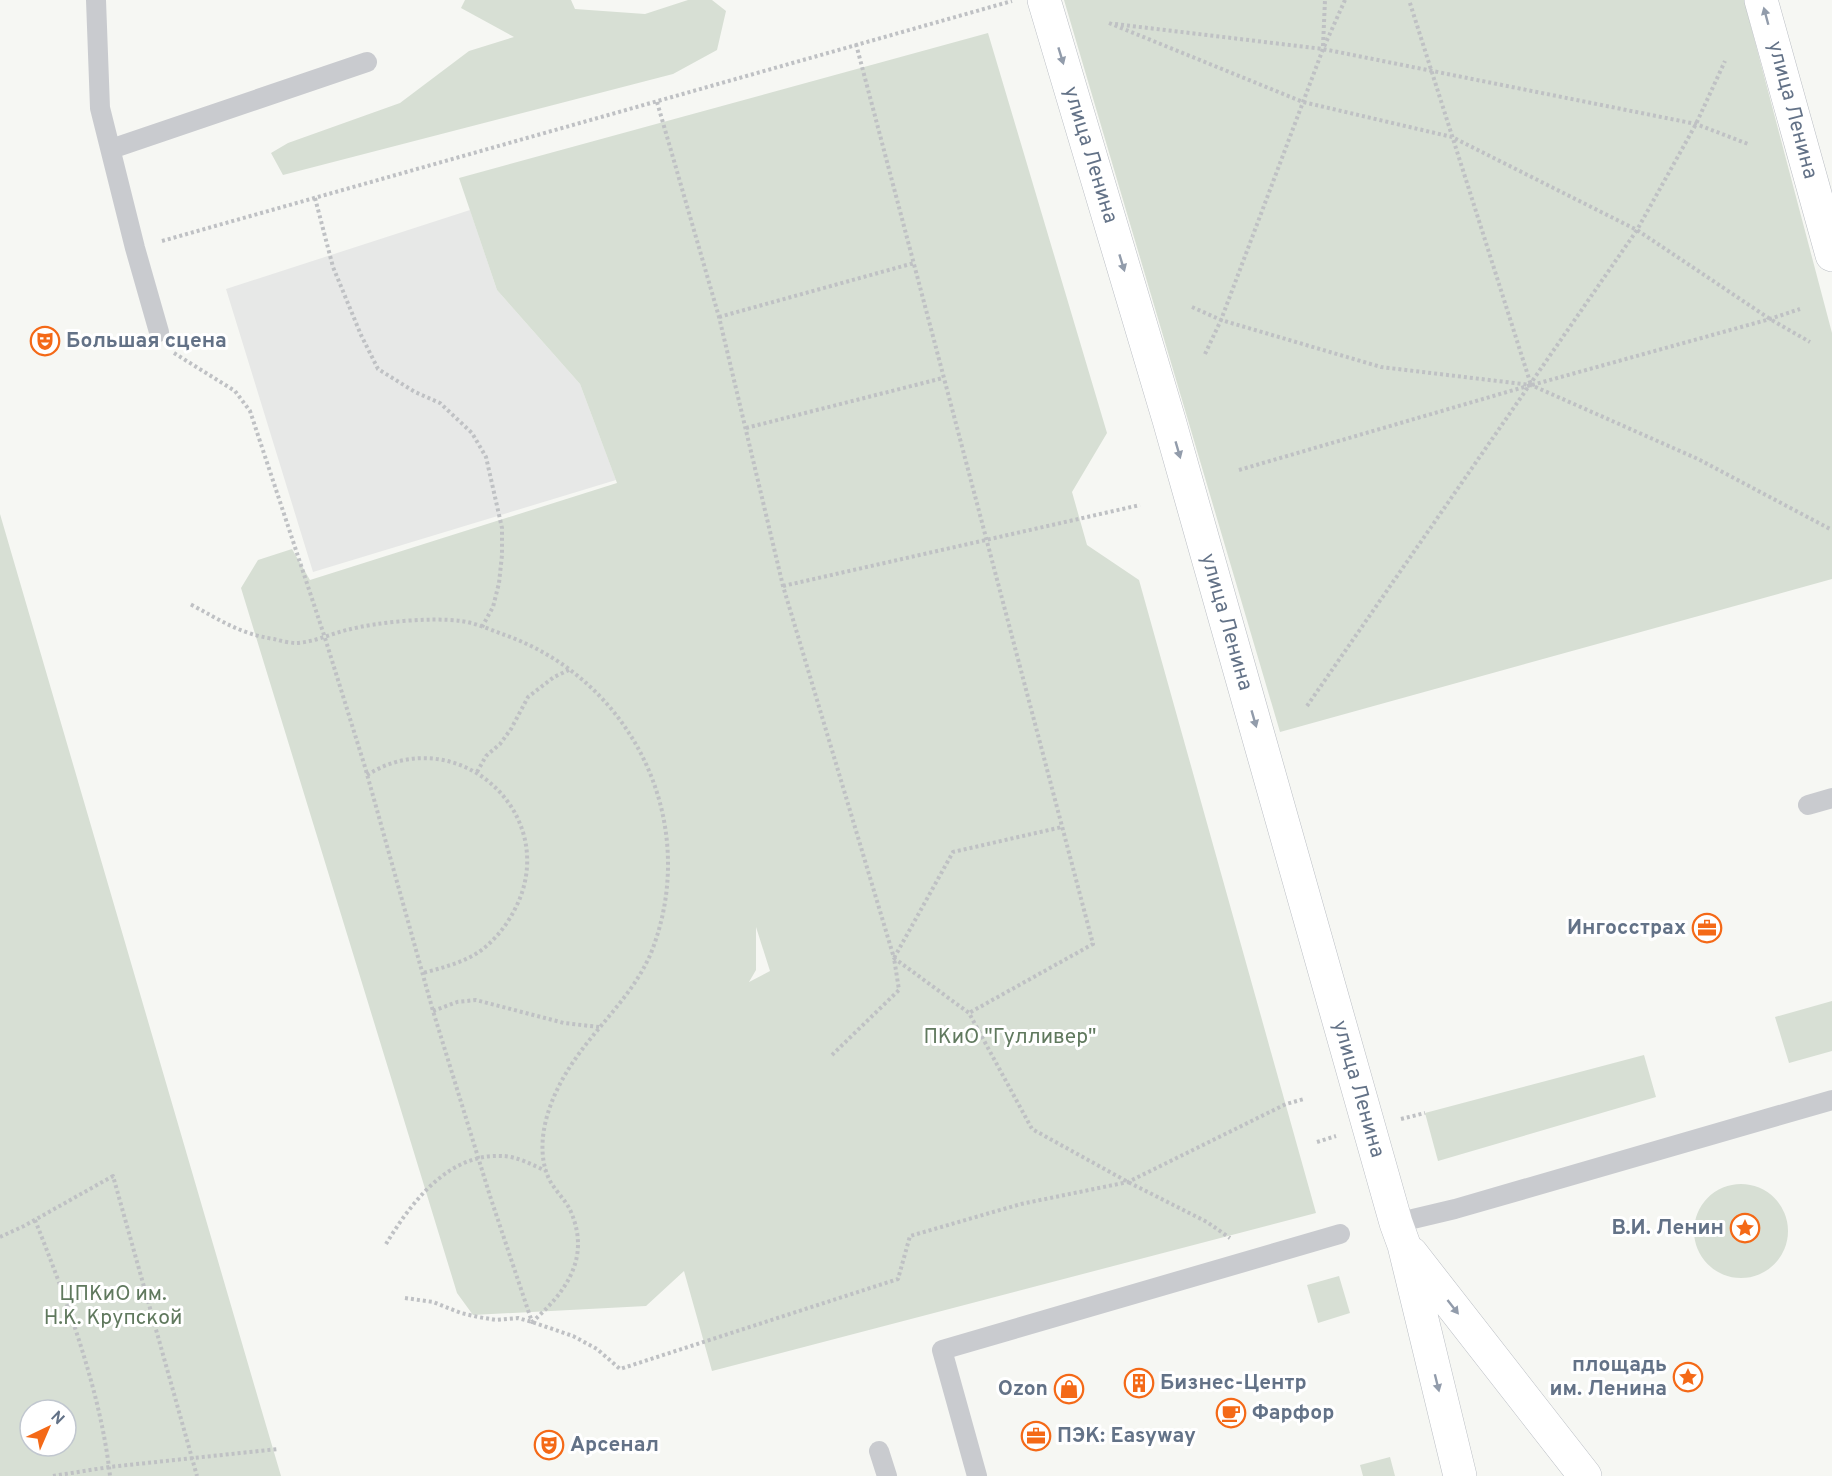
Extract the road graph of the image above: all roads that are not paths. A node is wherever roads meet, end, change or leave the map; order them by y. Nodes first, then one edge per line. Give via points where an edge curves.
1 (96, 0) edge
2 (1044, 0) edge
3 (1761, 0) edge
4 (367, 62) dead end
5 (111, 149) junction
6 (1825, 202) edge
7 (1832, 255) edge
8 (159, 332) road end
9 (1832, 798) edge
10 (1808, 805) dead end
11 (1832, 1100) edge
12 (1340, 1234) dead end
13 (1400, 1234) junction
14 (879, 1451) dead end
15 (887, 1476) edge
16 (977, 1476) edge
17 (1460, 1476) edge
18 (1585, 1476) edge

1 - 5 lane via 100,108
2 -> 13 main road, улица Ленина via 1169,420
6 -> 3 main road, улица Ленина
4 - 5 lane
5 - 8 lane
6 - 7 main road, улица Ленина
9 - 10 lane
11 - 13 lane via 1455,1209
12 - 16 lane via 942,1350
13 -> 17 main road, улица Ленина
13 -> 18 main road, улица Ленина
14 - 15 lane

